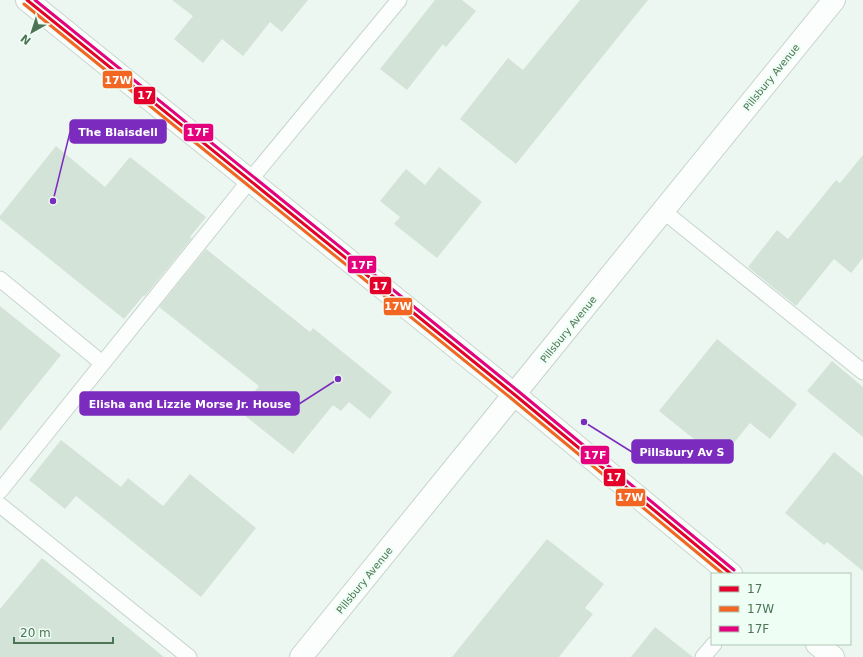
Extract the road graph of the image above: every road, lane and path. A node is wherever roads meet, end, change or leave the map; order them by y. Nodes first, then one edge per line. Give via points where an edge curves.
1 (27, 0) edge
2 (399, 0) edge
3 (834, 0) edge
4 (250, 180) junction
5 (662, 210) junction
6 (0, 279) edge
7 (102, 363) junction
8 (863, 372) edge
9 (515, 395) junction
10 (0, 491) edge
11 (0, 505) edge
12 (730, 573) edge
13 (713, 645) edge
14 (818, 645) edge
15 (190, 657) edge
16 (301, 657) edge
17 (703, 657) edge
18 (832, 657) edge

1 - 4 street
2 - 4 lane
3 - 5 street, Pillsbury Avenue
4 - 7 lane
4 - 9 street
5 - 8 lane
5 - 9 street, Pillsbury Avenue
6 - 7 lane
7 - 10 lane
9 - 12 street
9 - 16 street, Pillsbury Avenue
11 - 15 lane
13 - 17 lane
14 - 18 street

